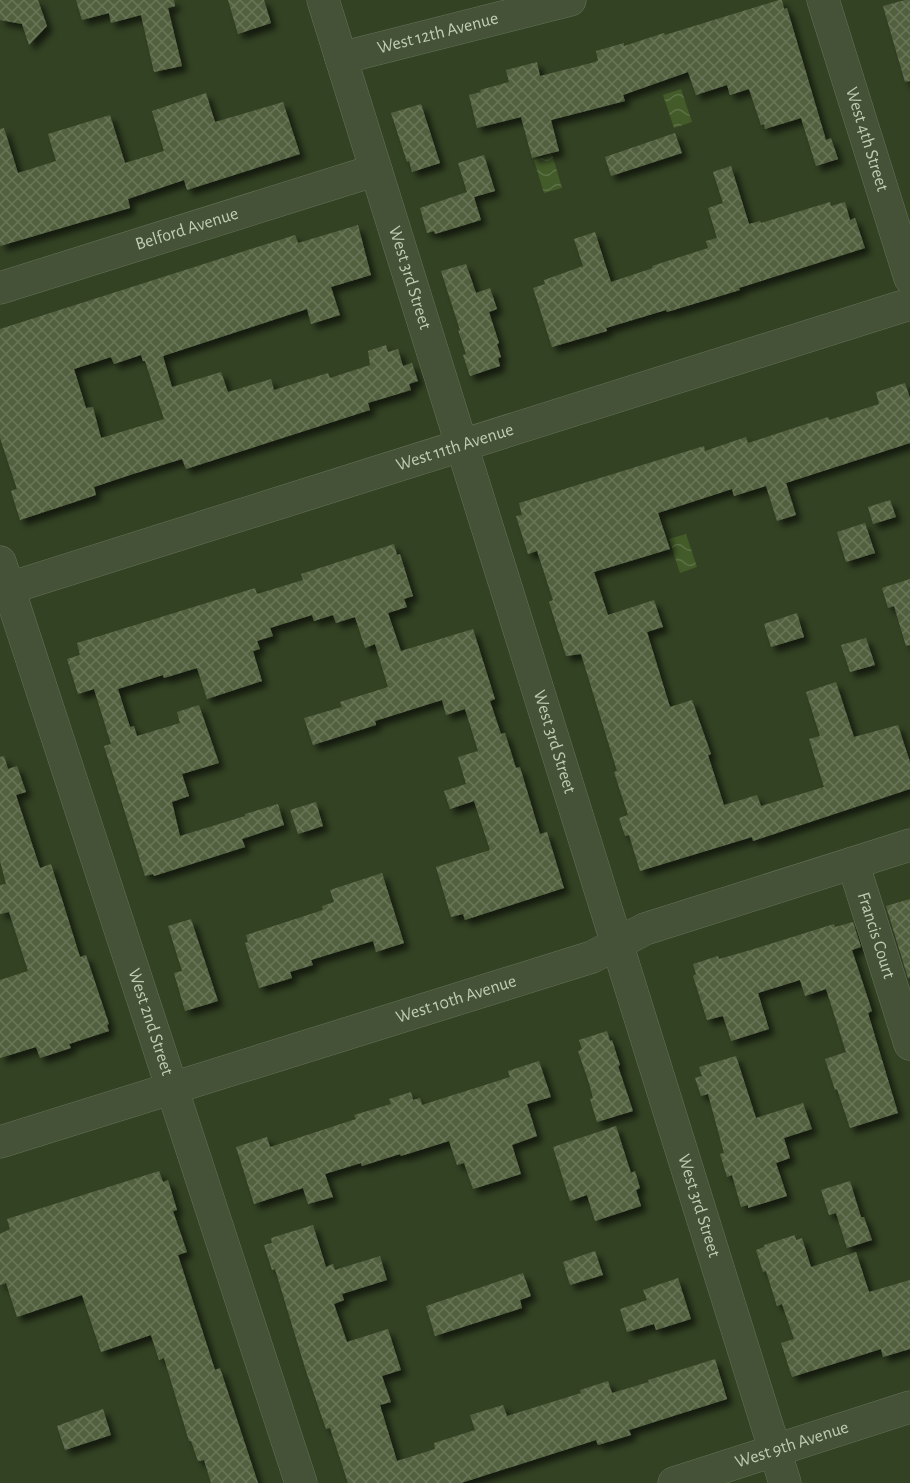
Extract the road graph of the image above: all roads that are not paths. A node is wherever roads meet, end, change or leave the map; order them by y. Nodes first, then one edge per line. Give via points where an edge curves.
1 (323, 0) edge
2 (570, 0) edge
3 (823, 0) edge
4 (341, 58) junction
5 (376, 170) junction
6 (910, 278) edge
7 (0, 288) edge
8 (910, 304) edge
9 (461, 445) junction
10 (3, 580) edge
11 (910, 845) edge
12 (853, 863) junction
13 (618, 942) junction
14 (910, 1044) edge
15 (172, 1088) junction
16 (0, 1142) edge
17 (910, 1407) edge
18 (774, 1450) junction
19 (301, 1483) edge
20 (674, 1483) edge
21 (785, 1483) edge

1 - 4 street, West 3rd Street
2 - 4 street, West 12th Avenue
3 - 6 street, West 4th Street
4 - 5 street, West 3rd Street
5 - 7 street, Belford Avenue
5 - 9 street, West 3rd Street
8 - 9 street, West 11th Avenue
9 - 10 street, West 11th Avenue
9 - 13 street, West 3rd Street
10 - 15 street, West 2nd Street
11 - 12 street, West 10th Avenue
12 - 13 street, West 10th Avenue via 645,929
12 - 14 street, Francis Court
13 - 15 street, West 10th Avenue via 592,957
13 - 18 street, West 3rd Street
15 - 16 street, West 10th Avenue
15 - 19 street, West 2nd Street
17 - 18 street, West 9th Avenue
18 - 20 street, West 9th Avenue
18 - 21 street, West 3rd Street

